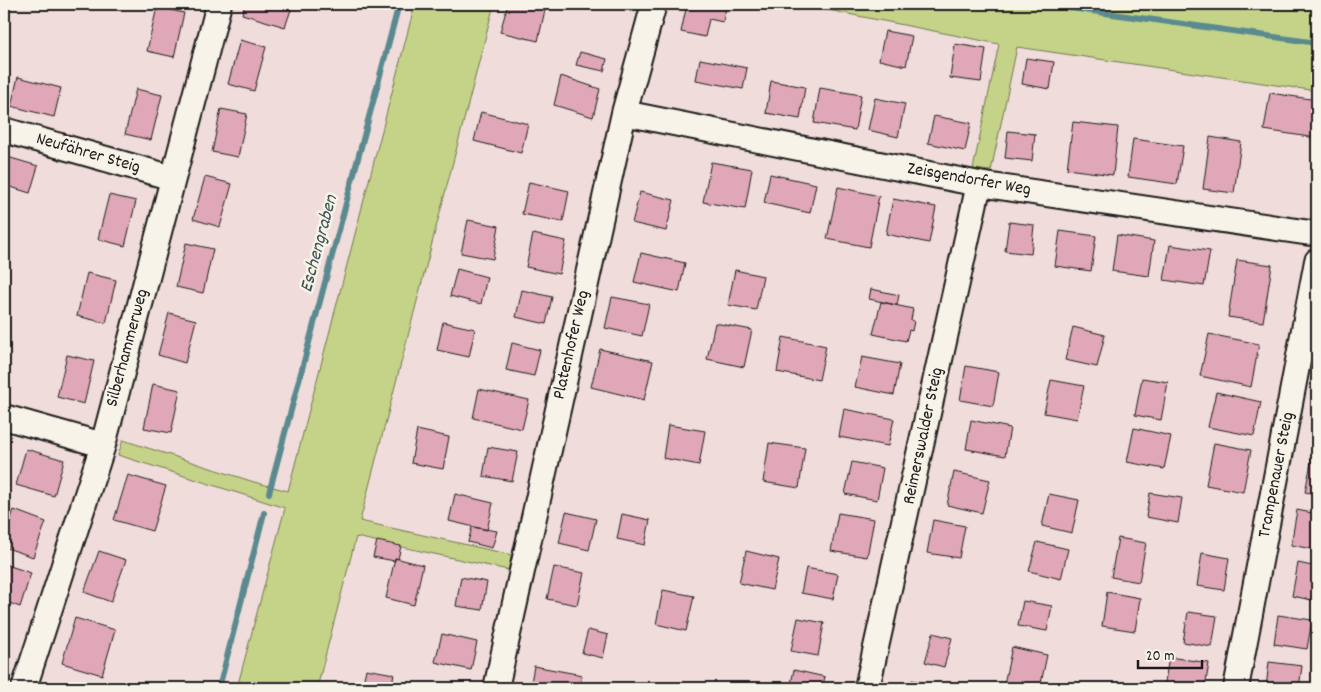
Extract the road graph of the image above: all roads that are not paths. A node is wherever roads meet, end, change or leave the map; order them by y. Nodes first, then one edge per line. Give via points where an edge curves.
1 (219, 4) edge
2 (654, 4) edge
3 (624, 113) junction
4 (4, 130) edge
5 (173, 178) junction
6 (979, 184) junction
7 (1317, 234) edge
8 (1317, 261) edge
9 (4, 417) edge
10 (103, 445) junction
11 (24, 688) edge
12 (496, 688) edge
13 (867, 688) edge
14 (1236, 688) edge

1 - 5 street, Silberhammerweg
2 - 3 street, Platenhofer Weg
3 - 6 street, Zeisgendorfer Weg
3 - 12 street, Platenhofer Weg
4 - 5 street, Neufährer Steig
5 - 10 street, Silberhammerweg
6 - 7 street, Zeisgendorfer Weg
6 - 13 street, Reimerswalder Steig
8 - 14 street, Trampenauer Steig
9 - 10 street
10 - 11 street, Silberhammerweg

